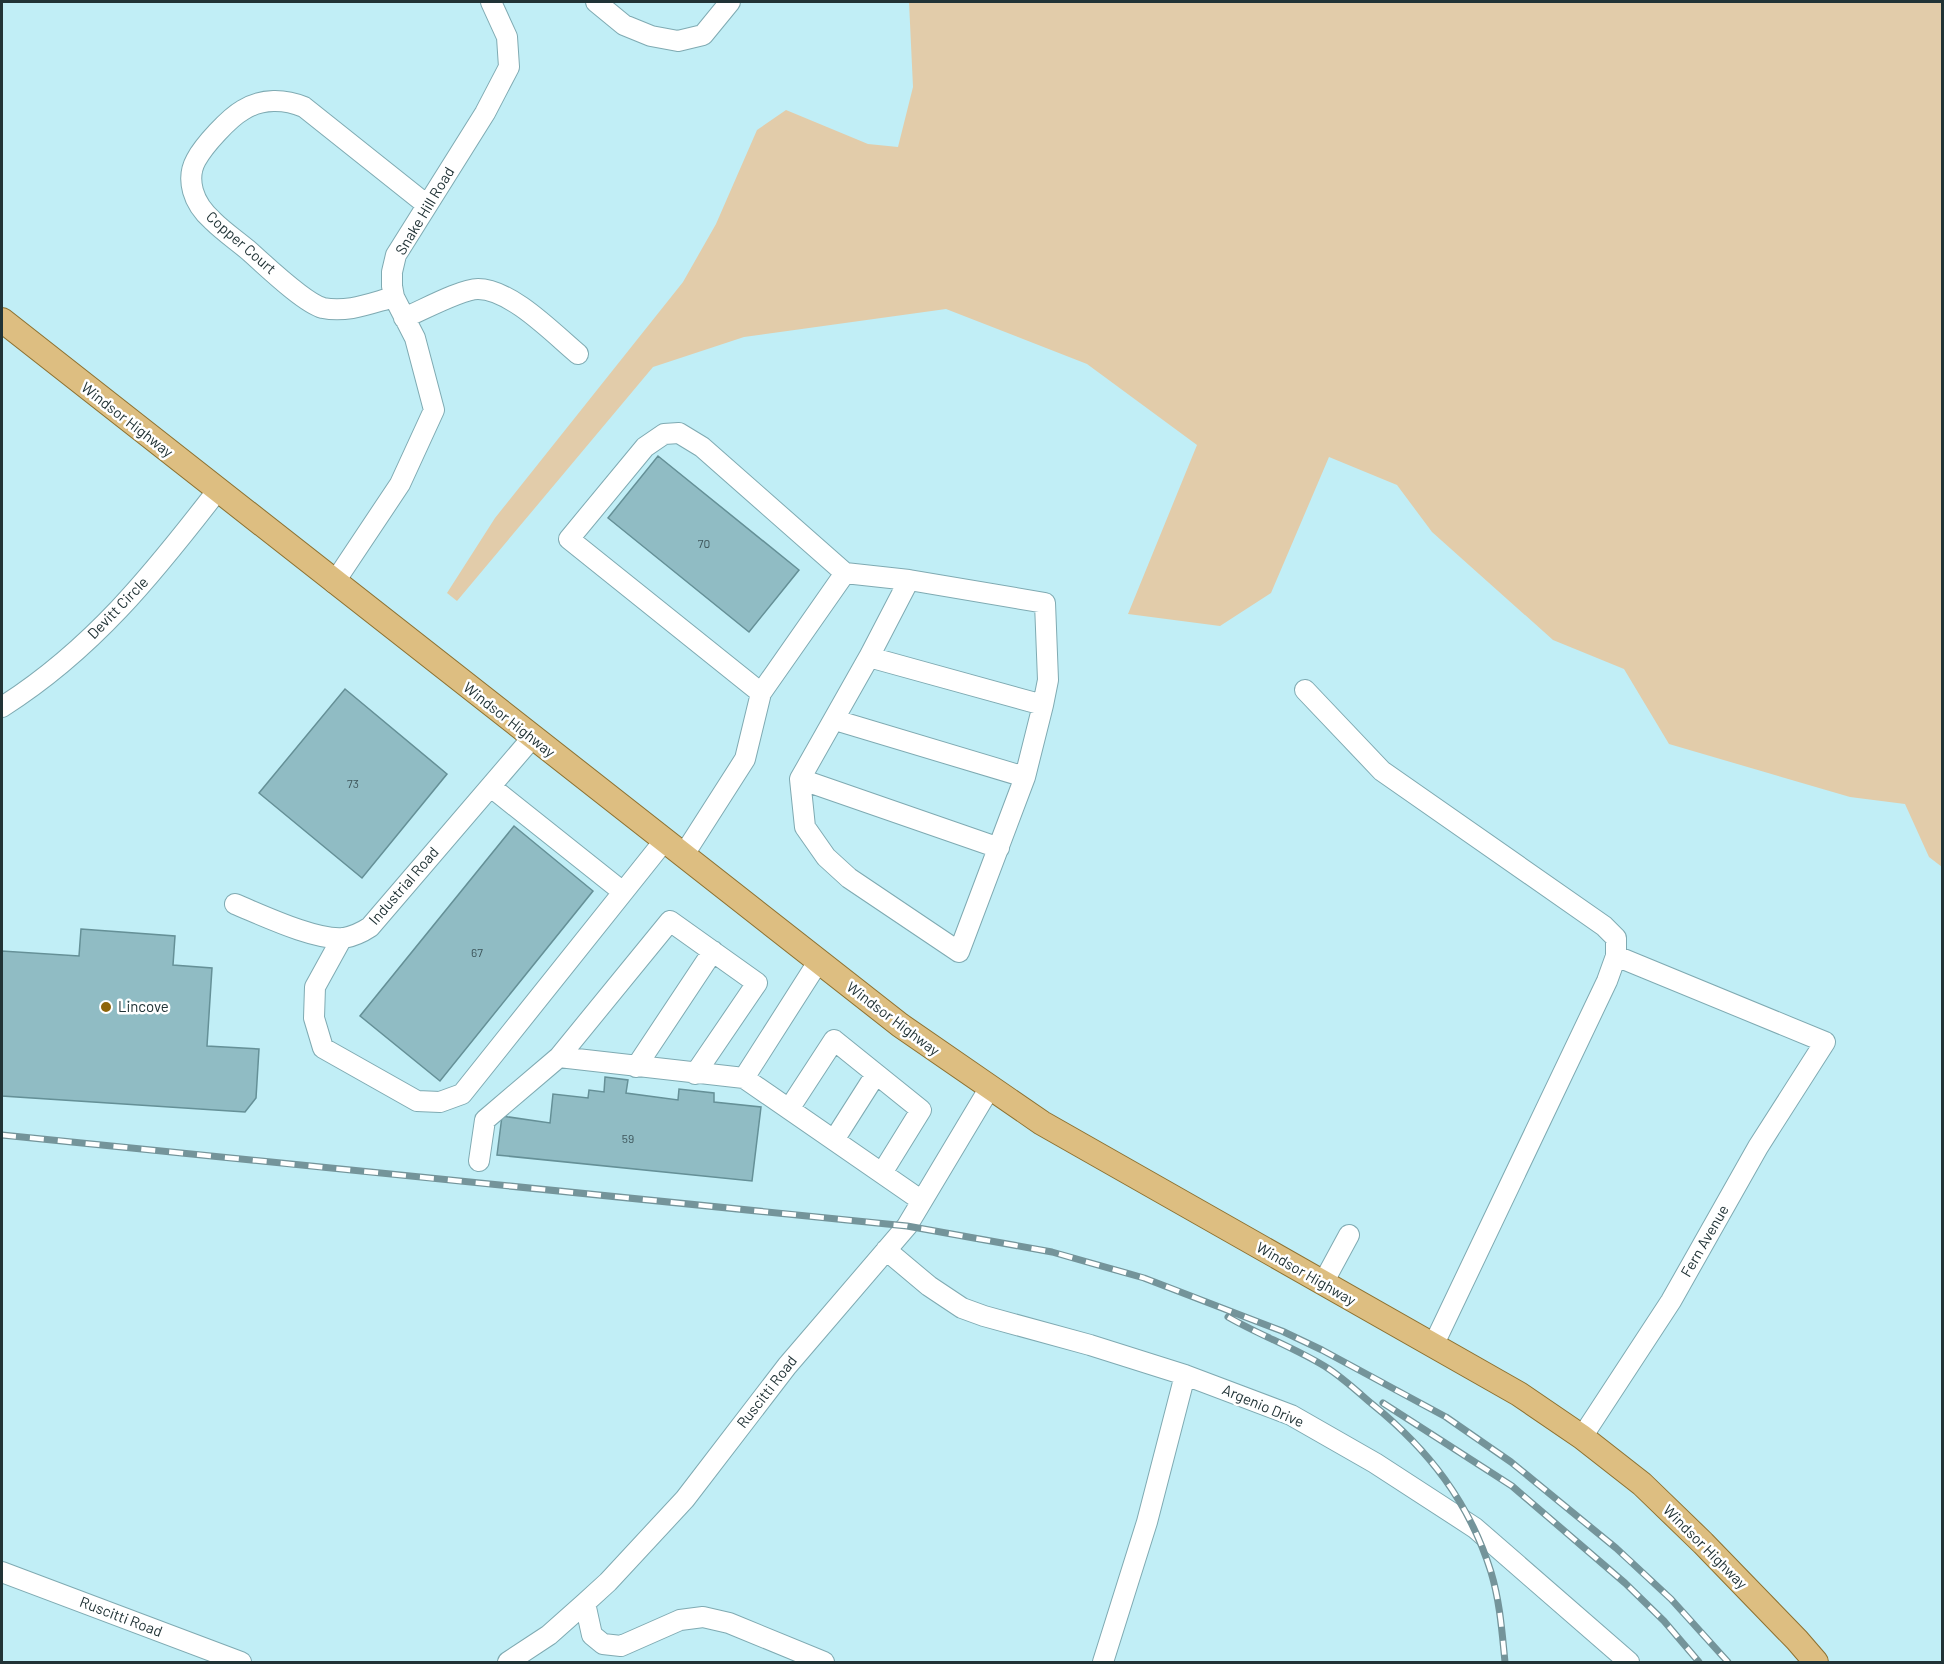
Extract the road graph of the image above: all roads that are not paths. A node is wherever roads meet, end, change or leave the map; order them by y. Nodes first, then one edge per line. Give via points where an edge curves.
1 (491, 2) edge
2 (596, 2) edge
3 (730, 2) edge
4 (427, 205) junction
5 (394, 297) junction
6 (404, 318) junction
7 (2, 320) edge
8 (578, 354) dead end
9 (217, 491) junction
10 (845, 573) junction
11 (909, 580) junction
12 (334, 583) junction
13 (869, 657) junction
14 (1305, 690) dead end
15 (761, 693) junction
16 (1043, 705) junction
17 (2, 707) edge
18 (835, 720) junction
19 (532, 738) junction
20 (1025, 777) junction
21 (800, 779) junction
22 (491, 787) junction
23 (664, 841) junction
24 (999, 848) junction
25 (683, 856) junction
26 (623, 892) junction
27 (235, 904) dead end
28 (342, 938) junction
29 (712, 951) junction
30 (1616, 956) junction
31 (818, 962) junction
32 (559, 1057) junction
33 (636, 1067) junction
34 (695, 1074) junction
35 (876, 1074) junction
36 (744, 1078) junction
37 (989, 1089) junction
38 (789, 1109) junction
39 (834, 1140) junction
40 (479, 1161) dead end
41 (882, 1173) junction
42 (922, 1201) junction
43 (1349, 1235) dead end
44 (886, 1250) junction
45 (1323, 1283) junction
46 (1433, 1346) junction
47 (1185, 1375) junction
48 (1582, 1437) junction
49 (2, 1572) edge
50 (585, 1603) junction
51 (241, 1662) edge
52 (508, 1662) edge
53 (824, 1662) edge
54 (1102, 1662) edge
55 (1629, 1662) edge
56 (1816, 1662) edge

1 - 4 street, Snake Hill Road via 507,37 509,67 485,114
2 - 3 street via 624,25 678,41 703,34
4 - 5 street, Snake Hill Road via 396,255
4 - 5 street, Copper Court via 304,107 285,101 274,100 243,109 196,160 191,176 200,206 312,303 353,308
5 - 6 street, Snake Hill Road
6 - 8 street via 461,293 491,291 522,306
6 - 12 street, Snake Hill Road via 415,338 434,410 400,484
7 - 9 main road, Windsor Highway
9 - 12 main road, Windsor Highway
9 - 17 street, Devitt Circle via 131,598 68,658
10 - 11 street
10 - 15 street
10 - 15 street via 702,447 679,433 664,434 645,447 569,539
11 - 13 street
11 - 16 street via 1045,603 1048,680
12 - 19 main road, Windsor Highway
13 - 16 street
13 - 18 street
14 - 30 street via 1382,771 1604,926 1616,939
15 - 25 street via 745,759
16 - 20 street
18 - 20 street
18 - 21 street
19 - 22 street, Industrial Road
19 - 23 main road, Windsor Highway
20 - 24 street
21 - 24 street
21 - 24 street via 805,827 826,858 849,878 959,952
22 - 26 street
22 - 28 street, Industrial Road via 369,927
23 - 25 main road, Windsor Highway
23 - 26 street
25 - 31 main road, Windsor Highway
26 - 28 street via 462,1094 440,1102 417,1101 323,1048 314,1018 315,987
27 - 28 street via 303,931
29 - 32 street via 670,921
29 - 33 street
29 - 34 street via 757,983
30 - 46 street
30 - 48 street, Fern Avenue via 1825,1042 1758,1147 1671,1301
31 - 36 street
31 - 37 main road, Windsor Highway
32 - 33 street
32 - 40 street via 485,1120
33 - 34 street
34 - 36 street
35 - 38 street via 834,1040
35 - 39 street
35 - 41 street via 921,1110
36 - 38 street
37 - 42 street, Ruscitti Road
37 - 45 main road, Windsor Highway via 1042,1124
38 - 39 street
39 - 41 street
41 - 42 street
42 - 44 street, Ruscitti Road
43 - 45 street
44 - 47 street, Argenio Drive via 928,1286 962,1308
44 - 50 street, Ruscitti Road via 787,1366 685,1499
45 - 46 main road, Windsor Highway
46 - 48 main road, Windsor Highway via 1519,1395
47 - 54 street via 1147,1522
47 - 55 street, Argenio Drive via 1291,1415 1375,1463 1475,1528
48 - 56 main road, Windsor Highway via 1642,1484
49 - 51 street, Ruscitti Road
50 - 52 street, Ruscitti Road via 549,1635
50 - 53 street via 592,1635 603,1644 621,1646 680,1620 703,1617 729,1623

